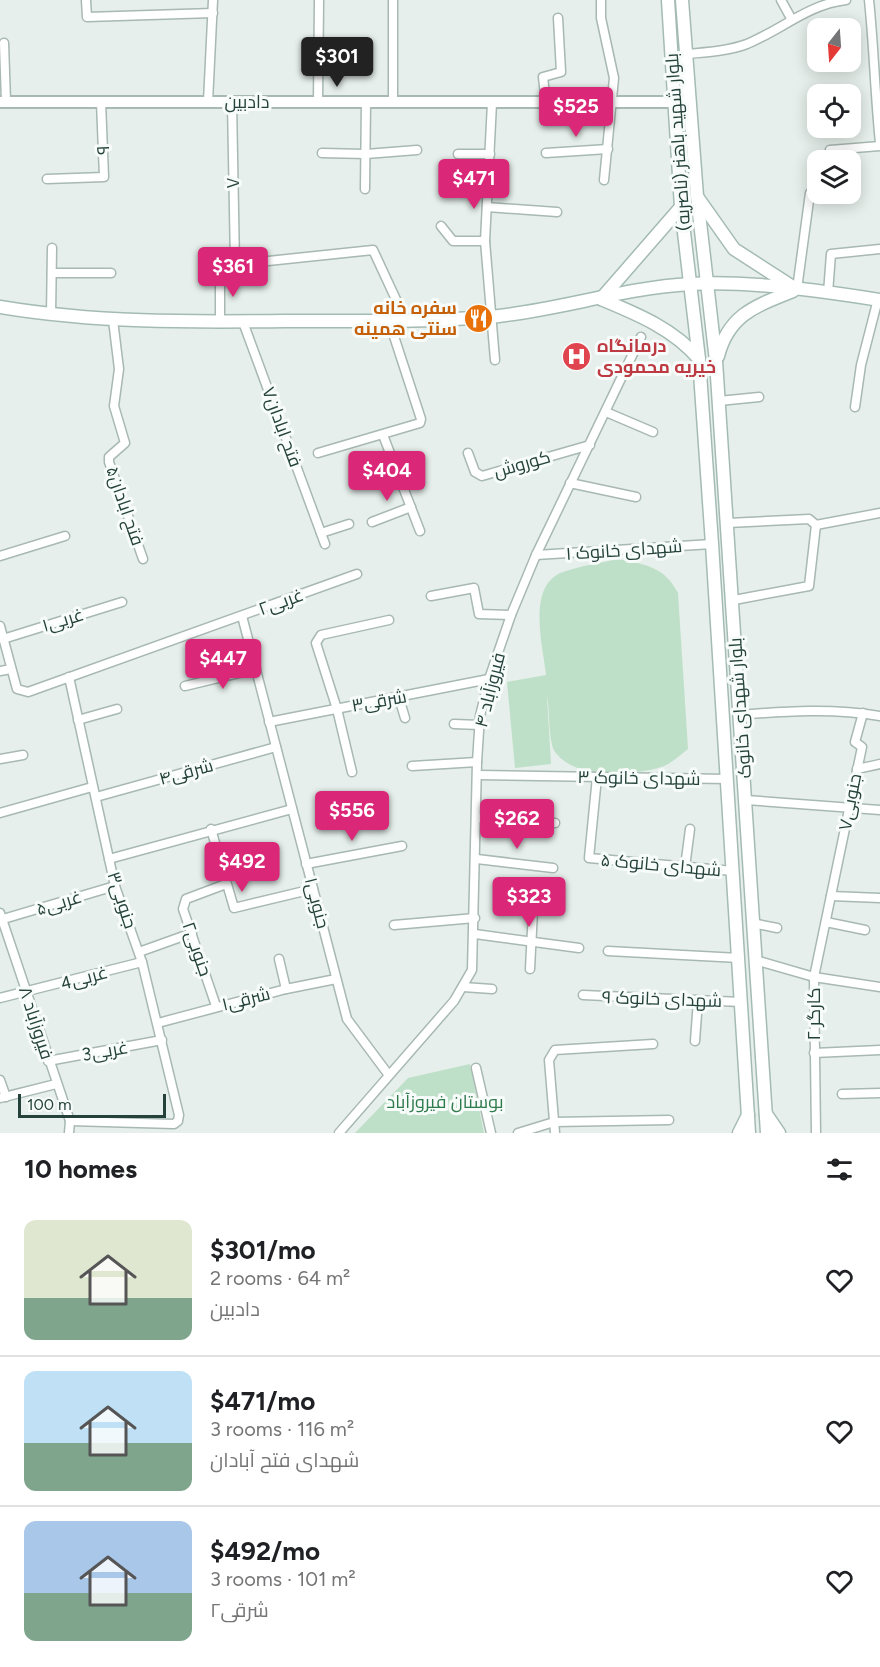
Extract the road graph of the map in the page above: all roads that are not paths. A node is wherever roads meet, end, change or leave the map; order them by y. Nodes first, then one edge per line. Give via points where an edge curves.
1 (86, 0) edge
2 (213, 0) edge
3 (319, 0) edge
4 (393, 0) edge
5 (601, 0) edge
6 (668, 0) edge
7 (682, 0) edge
8 (782, 0) edge
9 (846, 0) edge
10 (869, 0) edge
11 (213, 13) junction
12 (558, 18) dead end
13 (792, 20) junction
14 (4, 44) dead end
15 (687, 54) junction
16 (878, 57) edge
17 (3, 102) edge
18 (101, 102) junction
19 (208, 102) junction
20 (232, 102) junction
21 (318, 102) junction
22 (366, 102) junction
23 (393, 102) junction
24 (614, 102) junction
25 (674, 102) junction
26 (492, 103) junction
27 (546, 103) junction
28 (879, 128) edge
29 (880, 144) edge
30 (608, 149) junction
31 (417, 150) dead end
32 (830, 150) edge
33 (322, 153) dead end
34 (546, 153) dead end
35 (366, 154) junction
36 (458, 154) dead end
37 (490, 154) junction
38 (47, 179) dead end
39 (604, 180) dead end
40 (366, 189) dead end
41 (697, 196) junction
42 (808, 204) edge
43 (487, 207) junction
44 (681, 207) junction
45 (557, 212) dead end
46 (441, 226) dead end
47 (485, 242) junction
48 (52, 248) dead end
49 (880, 249) edge
50 (235, 264) junction
51 (52, 273) junction
52 (111, 273) dead end
53 (706, 283) junction
54 (689, 284) junction
55 (797, 290) junction
56 (828, 294) junction
57 (601, 299) junction
58 (879, 300) edge
59 (0, 307) edge
60 (51, 315) junction
61 (490, 316) junction
62 (113, 320) junction
63 (220, 321) junction
64 (243, 321) junction
65 (389, 321) junction
66 (406, 321) junction
67 (641, 337) dead end
68 (699, 359) junction
69 (495, 360) dead end
70 (716, 362) junction
71 (759, 397) dead end
72 (719, 401) junction
73 (855, 407) dead end
74 (606, 412) junction
75 (653, 432) dead end
76 (383, 435) junction
77 (590, 445) junction
78 (318, 453) dead end
79 (468, 453) dead end
80 (570, 483) junction
81 (636, 497) dead end
82 (411, 507) junction
83 (880, 513) edge
84 (372, 522) dead end
85 (728, 523) junction
86 (349, 524) dead end
87 (816, 525) junction
88 (420, 531) dead end
89 (321, 533) junction
90 (65, 536) dead end
91 (325, 544) dead end
92 (712, 544) junction
93 (536, 555) junction
94 (0, 556) edge
95 (143, 559) dead end
96 (357, 574) dead end
97 (431, 596) dead end
98 (734, 600) junction
99 (122, 602) dead end
100 (511, 615) junction
101 (242, 616) junction
102 (389, 620) dead end
103 (0, 626) edge
104 (3, 639) junction
105 (11, 669) junction
106 (256, 669) junction
107 (0, 671) edge
108 (69, 677) junction
109 (489, 679) junction
110 (185, 686) dead end
111 (399, 698) junction
112 (337, 708) junction
113 (117, 710) dead end
114 (863, 713) junction
115 (740, 715) junction
116 (880, 716) edge
117 (405, 718) dead end
118 (78, 720) junction
119 (269, 722) junction
120 (454, 724) dead end
121 (480, 724) junction
122 (276, 747) junction
123 (23, 755) dead end
124 (0, 759) edge
125 (477, 762) junction
126 (880, 764) edge
127 (412, 765) dead end
128 (857, 768) junction
129 (352, 772) dead end
130 (478, 775) junction
131 (597, 777) junction
132 (728, 779) junction
133 (92, 787) junction
134 (96, 797) junction
135 (746, 800) junction
136 (849, 808) junction
137 (292, 809) junction
138 (880, 810) edge
139 (0, 813) edge
140 (477, 818) junction
141 (555, 823) dead end
142 (211, 829) junction
143 (690, 829) dead end
144 (402, 846) dead end
145 (109, 859) junction
146 (477, 859) junction
147 (306, 864) junction
148 (685, 867) junction
149 (554, 868) dead end
150 (733, 871) junction
151 (226, 884) junction
152 (115, 886) junction
153 (313, 889) junction
154 (534, 891) dead end
155 (831, 896) junction
156 (880, 898) edge
157 (1, 918) edge
158 (476, 918) junction
159 (826, 922) junction
160 (752, 923) junction
161 (394, 926) dead end
162 (777, 928) dead end
163 (865, 930) dead end
164 (192, 933) junction
165 (475, 934) junction
166 (534, 942) junction
167 (579, 948) dead end
168 (608, 951) dead end
169 (139, 952) junction
170 (739, 958) junction
171 (279, 959) dead end
172 (755, 960) junction
173 (142, 963) junction
174 (530, 969) dead end
175 (814, 977) junction
176 (336, 979) junction
177 (463, 987) junction
178 (880, 987) edge
179 (286, 989) junction
180 (492, 989) dead end
181 (26, 993) junction
182 (583, 995) dead end
183 (0, 998) edge
184 (698, 1000) junction
185 (741, 1002) junction
186 (216, 1006) junction
187 (158, 1023) junction
188 (162, 1040) junction
189 (695, 1041) dead end
190 (653, 1044) dead end
191 (880, 1050) edge
192 (814, 1053) junction
193 (48, 1062) junction
194 (476, 1068) dead end
195 (388, 1074) junction
196 (0, 1080) edge
197 (56, 1084) junction
198 (880, 1093) edge
199 (842, 1094) dead end
200 (3, 1097) edge
201 (765, 1112) junction
202 (748, 1114) junction
203 (669, 1120) dead end
204 (70, 1121) junction
205 (554, 1122) junction
206 (69, 1133) edge
207 (339, 1133) edge
208 (491, 1133) edge
209 (518, 1133) edge
210 (555, 1133) edge
211 (739, 1133) edge
212 (749, 1133) edge
213 (767, 1133) edge
214 (779, 1133) edge
215 (816, 1133) edge

1 - 11 street via 87,17
2 - 11 street
3 - 21 street
4 - 23 street
5 - 24 street via 614,78
6 - 25 main road, بلوار شهید باهنر (ناصریه)
7 - 15 main road, بلوار شهید باهنر (ناصریه)
8 - 13 street
9 - 13 street via 826,2
10 - 16 street
11 - 19 street
12 - 27 street via 561,72 543,77
13 - 15 street via 747,44
14 - 17 street
15 - 41 main road, بلوار شهید باهنر (ناصریه)
16 - 28 street via 874,90
17 - 18 street, دادبین
18 - 19 street, دادبین
18 - 38 street, ۹ via 104,177
19 - 20 street, دادبین
20 - 21 street, دادبین
20 - 50 street, ۷
21 - 22 street, دادبین
22 - 23 street, دادبین
22 - 35 street
23 - 26 street, دادبین
24 - 25 street, دادبین
24 - 27 street, دادبین
24 - 30 street
25 - 44 main road, بلوار شهید باهنر (ناصریه)
26 - 27 street, دادبین
26 - 37 street
28 - 29 street
29 - 32 street
30 - 34 street
30 - 39 street
31 - 35 street
33 - 35 street
35 - 40 street
36 - 37 street
37 - 43 street
41 - 53 main road, بلوار شهید باهنر (ناصریه)
41 - 55 main road via 734,249
42 - 55 street
43 - 45 street
43 - 47 street
44 - 54 main road, بلوار شهید باهنر (ناصریه)
44 - 57 main road
46 - 47 street via 453,241
47 - 61 street
48 - 51 street
49 - 56 street via 831,254
50 - 63 street via 220,266
50 - 66 street via 373,250
51 - 52 street
51 - 60 street
53 - 54 main road
53 - 55 main road
53 - 70 main road, بلوار شهدای خانوک
54 - 57 main road
54 - 68 main road, بلوار شهدای خانوک
55 - 56 main road
55 - 70 main road via 752,308 736,321 723,336
56 - 58 main road
57 - 61 main road
57 - 68 main road via 667,331
58 - 73 street via 861,365
59 - 60 main road
60 - 62 main road
61 - 66 main road
61 - 69 street
62 - 63 main road
62 - 95 street, فتح ابادان۵ via 119,369 114,406 125,443 108,457
63 - 64 main road
64 - 65 main road
64 - 89 street, فتح ابادان۷
65 - 66 main road
65 - 76 street via 422,419 417,426
67 - 74 street, فیروزآباد ۴
68 - 92 main road, بلوار شهدای خانوک
70 - 72 main road, بلوار شهدای خانوک
71 - 72 street
72 - 85 main road, بلوار شهدای خانوک
74 - 75 street
74 - 77 street, فیروزآباد ۴
76 - 78 street
76 - 82 street
77 - 79 street, کوروش via 482,476 475,472
77 - 80 street, فیروزآباد ۴
80 - 81 street
80 - 93 street, فیروزآباد ۴
82 - 84 street
82 - 88 street
83 - 87 street
85 - 87 street via 809,519
85 - 98 main road, بلوار شهدای خانوک
86 - 89 street
87 - 98 street via 809,586
89 - 91 street, فتح ابادان۷
90 - 94 street
92 - 93 street, شهدای خانوک ۱
92 - 132 main road, بلوار شهدای خانوک
93 - 100 street, فیروزآباد ۴
96 - 101 street, غربی۲
97 - 100 street via 474,588 478,614
98 - 115 main road, بلوار شهدای خانوک
99 - 104 street, غربی۱
100 - 109 street, فیروزآباد ۴
101 - 106 street, جنوبی۱
101 - 108 street, غربی۲
102 - 112 street via 321,634 318,638 316,643
103 - 104 street
104 - 105 street
105 - 107 street
105 - 108 street, غربی۲ via 16,689 21,692
106 - 110 street
106 - 119 street, جنوبی۱
108 - 118 street, جنوبی۳
109 - 111 street, شرقی۳
109 - 121 street, فیروزآباد ۴
111 - 112 street, شرقی۳
111 - 117 street
112 - 119 street, شرقی۳
112 - 129 street
113 - 118 street
114 - 115 street via 811,710
114 - 116 street
114 - 128 street, جنوبی۷ via 855,742 862,747
115 - 135 main road, بلوار شهدای خانوک
118 - 133 street, جنوبی۳
119 - 122 street, جنوبی۱
120 - 121 street
121 - 125 street, فیروزآباد ۴
122 - 134 street, شرقی۴
122 - 137 street, جنوبی۱
123 - 124 street
125 - 127 street
125 - 130 street, فیروزآباد ۴
126 - 128 street
128 - 136 street, جنوبی۷
130 - 131 street, شهدای خانوک ۳
130 - 140 street, فیروزآباد ۴
131 - 132 street, شهدای خانوک ۳
131 - 148 street, شهدای خانوک ۵ via 589,858
132 - 150 main road, بلوار شهدای خانوک
133 - 134 street, جنوبی۳
133 - 139 street
134 - 145 street, جنوبی۳
135 - 136 street
135 - 160 main road, بلوار شهدای خانوک
136 - 138 street
136 - 155 street, جنوبی۷
137 - 142 street
137 - 147 street, جنوبی۱
140 - 141 street
140 - 146 street, فیروزآباد ۴
142 - 145 street
142 - 151 street
143 - 148 street
144 - 147 street
145 - 152 street, جنوبی۳
146 - 149 street
146 - 158 street, فیروزآباد ۴
147 - 153 street, جنوبی۱
148 - 150 street, شهدای خانوک ۵
150 - 170 main road, بلوار شهدای خانوک
151 - 153 street via 232,905 238,908
151 - 164 street, جنوبی۲ via 186,899 183,909
152 - 157 street, غربی۵
152 - 169 street, جنوبی۳
153 - 176 street, جنوبی۱
154 - 166 street
155 - 156 street
155 - 159 street, کارگر ۲
157 - 181 street, فیروزآباد ۸
158 - 161 street
158 - 165 street, فیروزآباد ۴
159 - 163 street
159 - 175 street, کارگر ۲
160 - 162 street
160 - 172 main road, بلوار شهدای خانوک
164 - 169 street
164 - 186 street, جنوبی۲
165 - 166 street
165 - 177 street, فیروزآباد ۴ via 472,970
166 - 167 street
166 - 174 street
168 - 170 street
169 - 173 street, جنوبی۳
170 - 185 main road, بلوار شهدای خانوک
171 - 179 street
172 - 175 street
172 - 201 main road, بلوار شهدای خانوک
173 - 181 street, غربی4
173 - 187 street, جنوبی۳
175 - 178 street
175 - 192 street, کارگر ۲
176 - 179 street, شرقی۱
176 - 195 street, جنوبی۱ via 351,1028
177 - 180 street
177 - 195 street, فیروزآباد ۴
179 - 186 street, شرقی۱
181 - 183 street
181 - 193 street, فیروزآباد ۸
182 - 184 street, شهدای خانوک ۹
184 - 185 street, شهدای خانوک ۹
184 - 189 street
185 - 202 main road, بلوار شهدای خانوک
186 - 187 street, شرقی۱
187 - 188 street, جنوبی۳
188 - 193 street, غربی3
188 - 204 street, جنوبی۳ via 178,1121
190 - 205 street via 555,1050 549,1060
191 - 192 street
192 - 215 street, کارگر ۲
193 - 197 street, فیروزآباد ۸
194 - 208 street
195 - 207 street, فیروزآباد ۴
196 - 200 street
197 - 200 street
197 - 204 street, فیروزآباد ۸
198 - 199 street
201 - 213 main road, بلوار شهدای خانوک
201 - 214 main road
202 - 211 main road
202 - 212 main road, بلوار شهدای خانوک
203 - 205 street
204 - 206 street, فیروزآباد ۸
205 - 209 street
205 - 210 street

